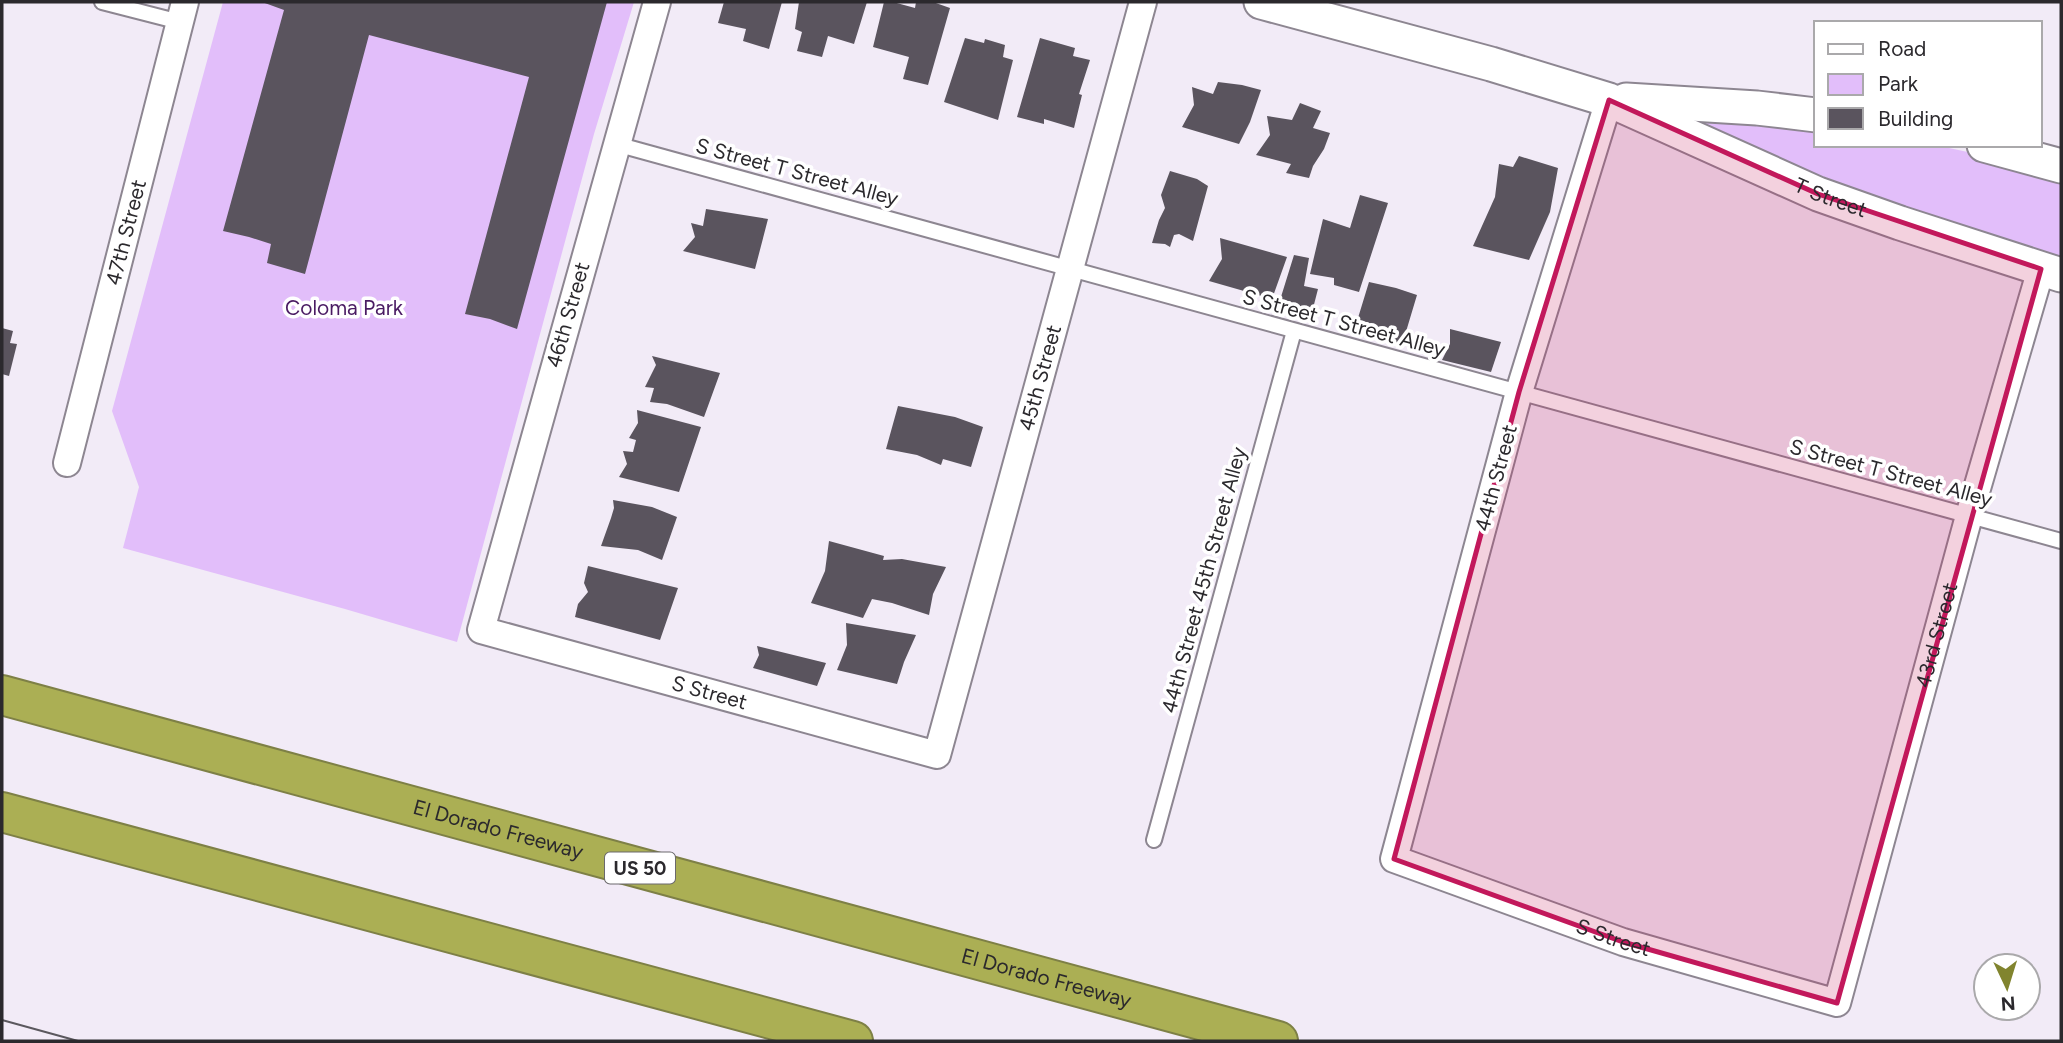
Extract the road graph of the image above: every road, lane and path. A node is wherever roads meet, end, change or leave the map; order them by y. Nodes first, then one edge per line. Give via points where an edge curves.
1 (102, 2) edge
2 (657, 2) edge
3 (1143, 2) edge
4 (1261, 2) edge
5 (182, 12) edge
6 (1609, 100) junction
7 (1814, 115) edge
8 (616, 144) junction
9 (1991, 147) edge
10 (2061, 166) edge
11 (1070, 269) junction
12 (2051, 272) edge
13 (1294, 331) junction
14 (1519, 392) junction
15 (67, 463) dead end
16 (1969, 516) junction
17 (2061, 541) edge
18 (481, 629) joint
19 (2, 695) edge
20 (937, 755) joint
21 (2, 811) edge
22 (1154, 840) dead end
23 (1394, 859) joint
24 (1838, 1003) joint
25 (853, 1041) edge
26 (1279, 1041) edge

1 - 5 lane
2 - 8 street, 46th Street
3 - 11 street, 45th Street
4 - 6 street, T Street
5 - 15 street, 47th Street
6 - 7 street, T Street
6 - 12 street, T Street via 1818,194
6 - 14 street, 44th Street
8 - 11 lane, S Street T Street Alley
8 - 18 street, 46th Street
9 - 10 street
11 - 13 lane, S Street T Street Alley
11 - 20 street, 45th Street
12 - 16 street, 43rd Street
13 - 14 lane, S Street T Street Alley
13 - 22 lane, 44th Street 45th Street Alley
14 - 16 lane, S Street T Street Alley
14 - 23 street, 44th Street
16 - 17 lane, S Street T Street Alley
16 - 24 street, 43rd Street
18 - 20 street, S Street
19 - 26 highway, El Dorado Freeway / US 50
21 - 25 highway
23 - 24 street, S Street via 1623,942

